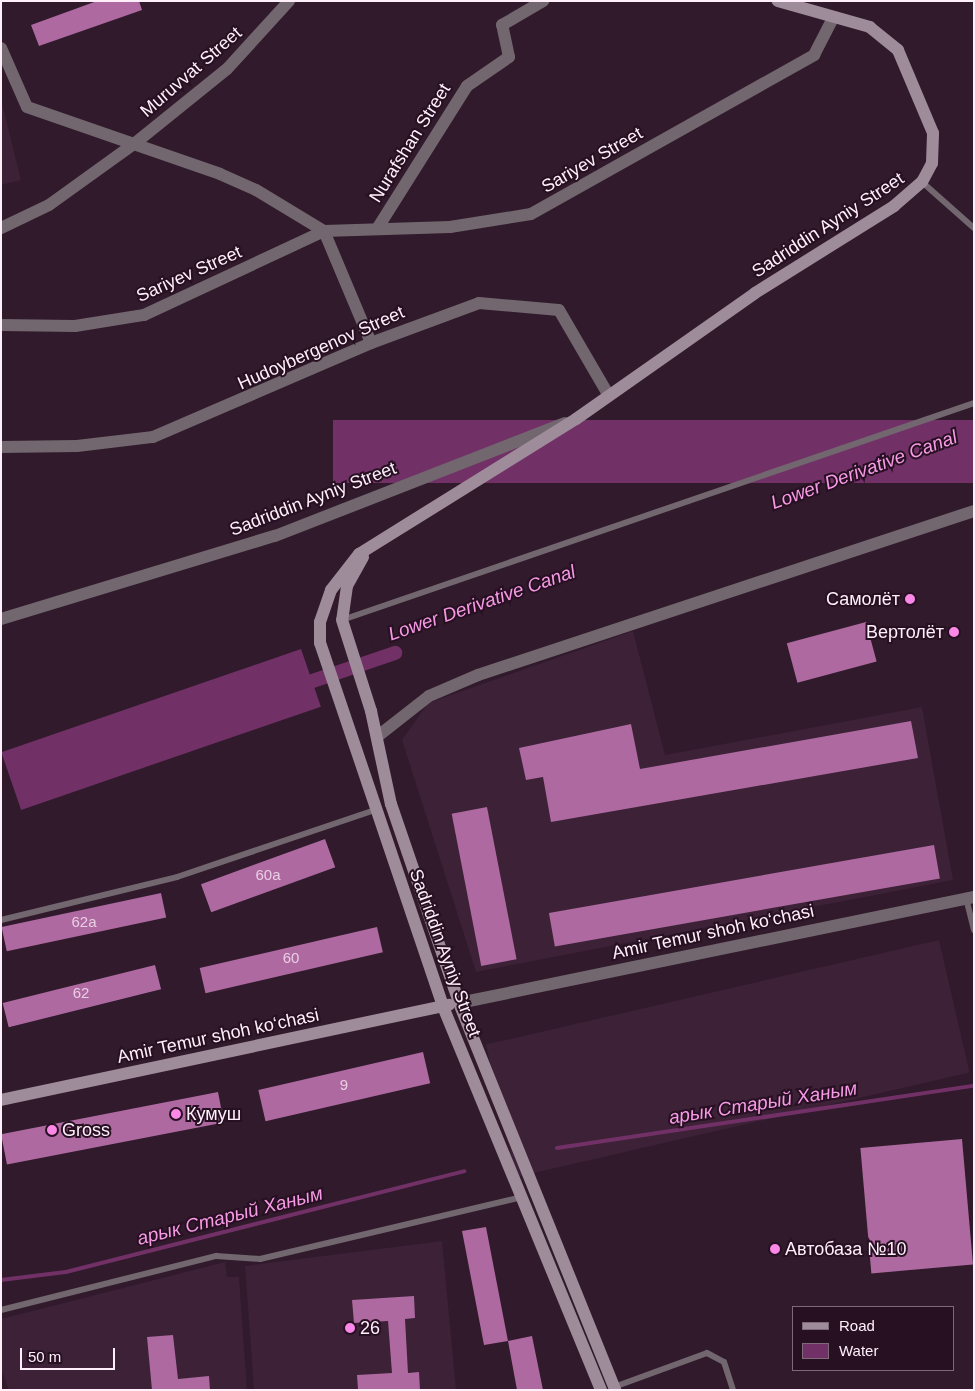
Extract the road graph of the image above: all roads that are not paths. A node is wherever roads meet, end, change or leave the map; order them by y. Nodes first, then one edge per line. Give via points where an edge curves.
1 (289, 1) edge
2 (543, 1) edge
3 (778, 1) edge
4 (833, 18) junction
5 (1, 48) edge
6 (134, 144) junction
7 (922, 182) junction
8 (1, 228) edge
9 (974, 228) edge
10 (377, 229) junction
11 (324, 231) junction
12 (1, 325) edge
13 (371, 343) junction
14 (609, 396) junction
15 (974, 403) edge
16 (576, 419) junction
17 (1, 447) edge
18 (974, 511) edge
19 (383, 539) junction
20 (1, 619) edge
21 (342, 620) junction
22 (378, 736) junction
23 (375, 810) junction
24 (970, 897) edge
25 (1, 920) edge
26 (974, 930) edge
27 (459, 1003) junction
28 (443, 1006) junction
29 (1, 1100) edge
30 (523, 1197) junction
31 (1, 1310) edge
32 (615, 1388) edge
33 (601, 1390) edge
34 (733, 1390) edge

1 - 6 street, Muruvvat Street via 227,69
2 - 10 street, Nurafshan Street via 502,25 509,57 466,86
3 - 4 main road, Sadriddin Ayniy Street
4 - 7 main road, Sadriddin Ayniy Street via 876,30 906,62 934,143 932,163
4 - 10 street, Sariyev Street via 814,55 532,214 450,226
5 - 6 street via 27,107
6 - 8 street, Muruvvat Street via 49,205
6 - 11 street via 256,190
7 - 9 lane
7 - 14 main road, Sadriddin Ayniy Street via 894,206 755,293
10 - 11 street, Sariyev Street
11 - 12 street, Sariyev Street via 144,315 75,326
11 - 13 street
13 - 14 street, Hudoybergenov Street via 479,303 559,310
13 - 17 street, Hudoybergenov Street via 154,436 77,446
14 - 16 main road, Sadriddin Ayniy Street
15 - 21 lane
16 - 19 main road, Sadriddin Ayniy Street
16 - 20 street, Sadriddin Ayniy Street via 275,536
18 - 22 street via 478,675 429,696
19 - 21 main road, Sadriddin Ayniy Street via 354,571
19 - 23 main road, Sadriddin Ayniy Street via 353,558 334,584 320,622 320,642
21 - 22 main road, Sadriddin Ayniy Street
22 - 27 main road, Sadriddin Ayniy Street via 391,804
23 - 25 lane via 178,877
23 - 28 main road, Sadriddin Ayniy Street
24 - 26 lane
24 - 27 street, Amir Temur shoh ko‘chasi
27 - 28 main road, Amir Temur shoh ko‘chasi
27 - 32 main road, Sadriddin Ayniy Street
28 - 29 main road, Amir Temur shoh ko‘chasi
28 - 30 main road, Sadriddin Ayniy Street
30 - 31 lane via 260,1259 216,1256
30 - 33 main road, Sadriddin Ayniy Street
32 - 34 lane via 707,1353 724,1362

